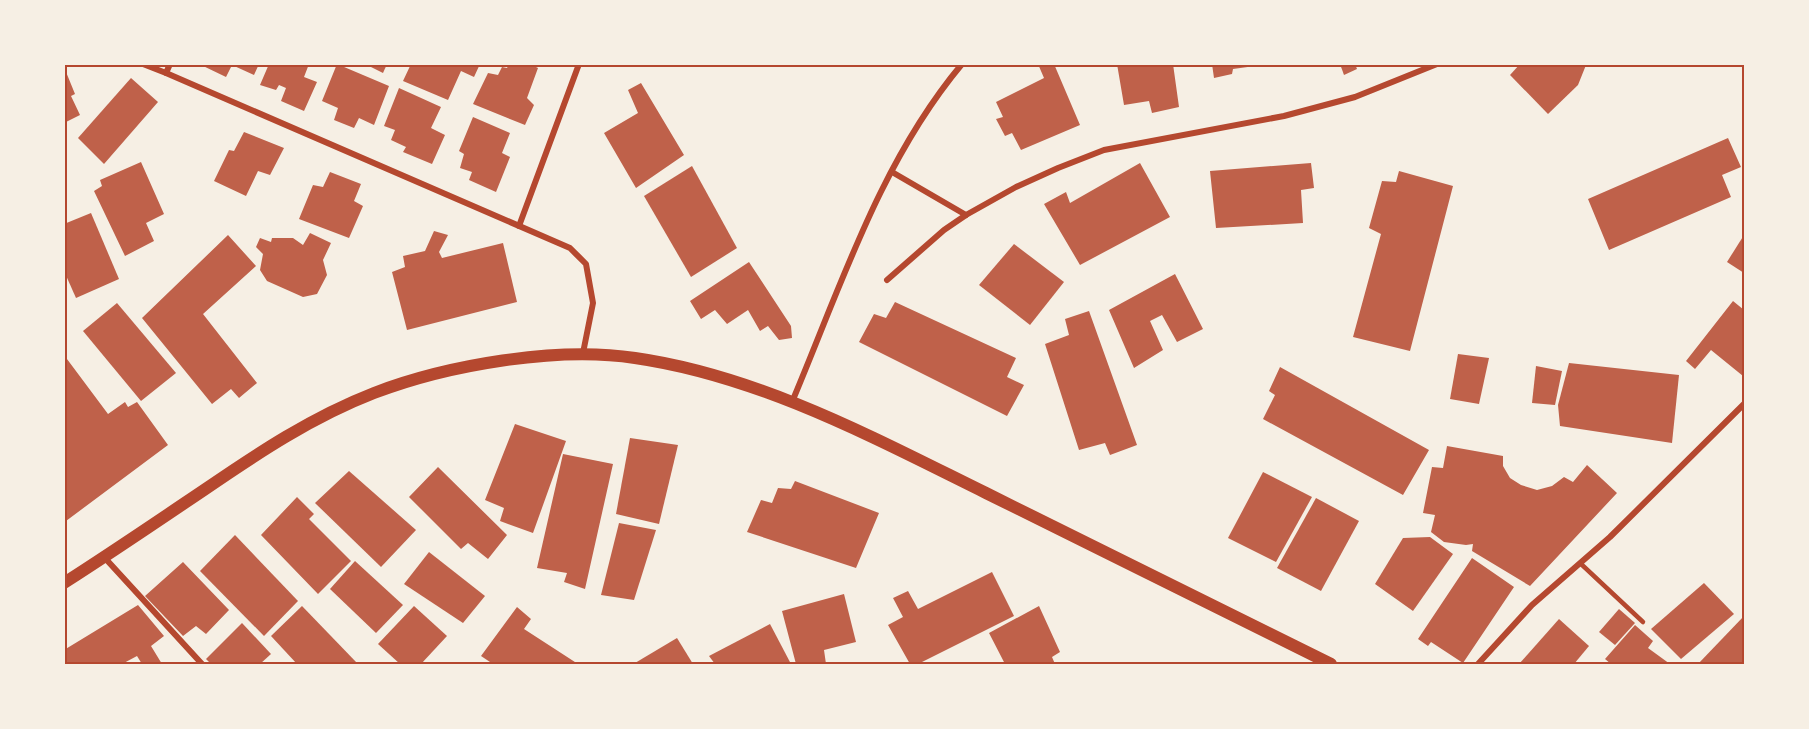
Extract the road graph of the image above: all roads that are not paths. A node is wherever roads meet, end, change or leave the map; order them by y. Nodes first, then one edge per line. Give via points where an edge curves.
1 (143, 64) edge
2 (170, 64) edge
3 (579, 64) edge
4 (962, 64) edge
5 (1437, 64) edge
6 (166, 73) junction
7 (892, 172) junction
8 (966, 215) junction
9 (519, 226) junction
10 (887, 280) dead end
11 (584, 353) junction
12 (792, 402) junction
13 (1744, 404) edge
14 (104, 557) junction
15 (1580, 563) junction
16 (64, 583) edge
17 (1642, 622) dead end
18 (202, 664) edge
19 (1331, 664) edge
20 (1478, 664) edge

1 - 6 street
2 - 6 street
3 - 9 street
4 - 7 street
5 - 8 street via 1355,97 1284,116 1104,150 1016,187
6 - 9 street
7 - 8 street
7 - 12 street via 867,219
8 - 10 street
9 - 11 street via 570,248 586,264 593,303
11 - 12 main road via 675,365
11 - 14 main road via 443,371 374,393 317,418 263,449
12 - 19 main road via 948,474
13 - 15 street
14 - 16 main road
14 - 18 street
15 - 17 lane
15 - 20 street via 1532,604

